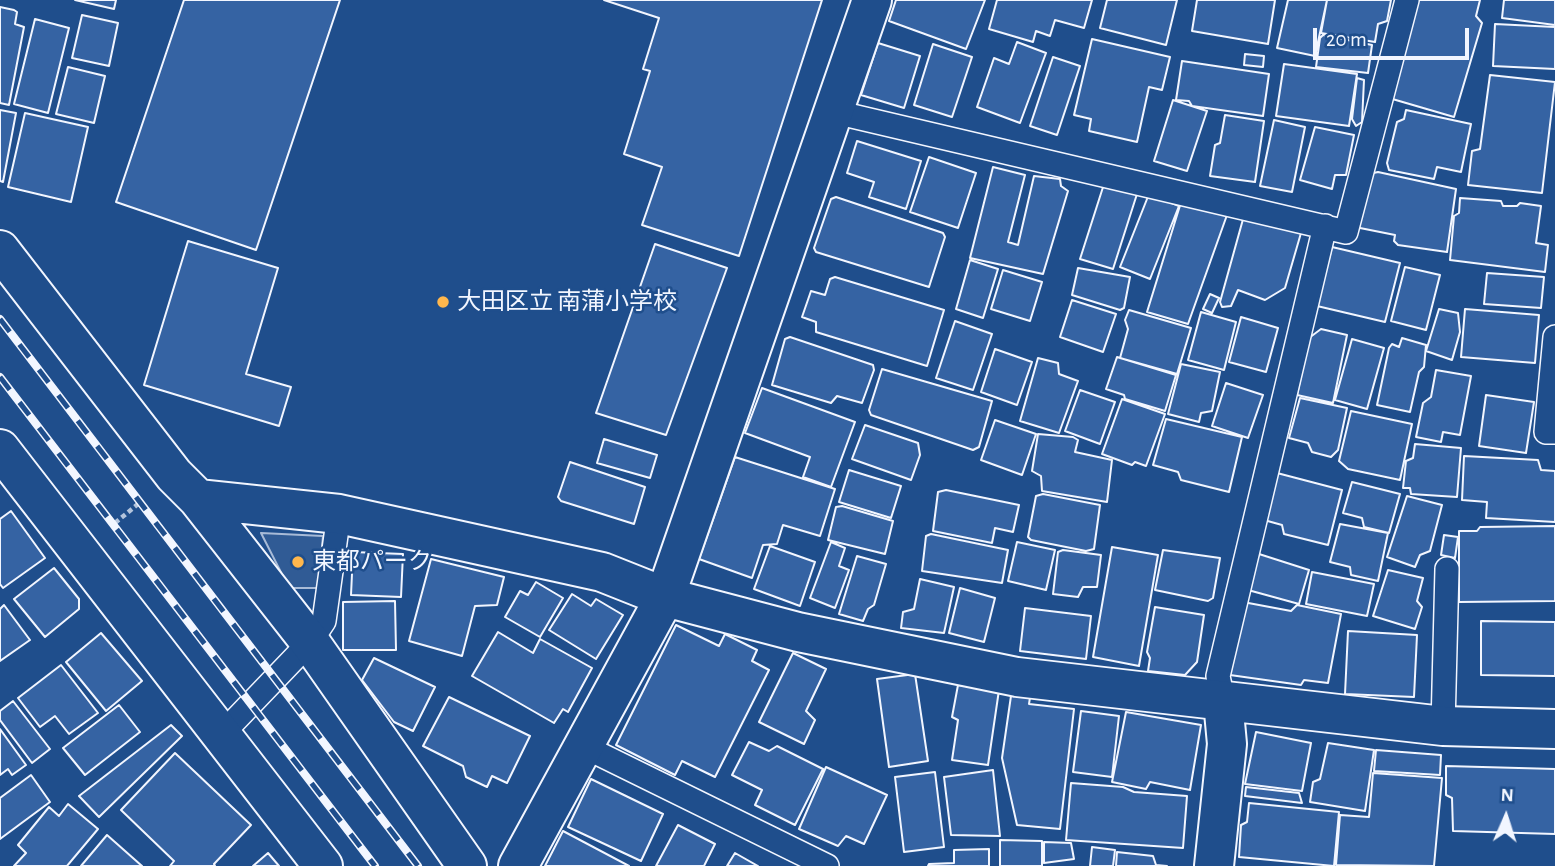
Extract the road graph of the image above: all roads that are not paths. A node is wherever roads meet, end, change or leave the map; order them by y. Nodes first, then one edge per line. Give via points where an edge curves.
1 (872, 0) edge
2 (1407, 0) edge
3 (835, 112) junction
4 (1325, 226) junction
5 (0, 250) edge
6 (1555, 337) edge
7 (1555, 432) edge
8 (7, 469) edge
9 (186, 487) junction
10 (339, 514) junction
11 (1447, 569) dead end
12 (665, 597) junction
13 (310, 642) junction
14 (1223, 701) junction
15 (1443, 726) junction
16 (1555, 729) edge
17 (220, 736) junction
18 (583, 746) junction
19 (323, 866) edge
20 (467, 866) edge
21 (518, 866) edge
22 (827, 866) edge
23 (1214, 866) edge

1 - 3 street
2 - 4 lane via 1346,232
3 - 4 lane
3 - 12 street
4 - 14 lane via 1218,676
5 - 9 street
6 - 7 lane via 1546,432
8 - 17 street via 78,549
9 - 10 street
9 - 13 street
10 - 12 street via 602,572
10 - 13 lane via 324,621
11 - 15 lane
12 - 14 street via 798,632 1017,677
12 - 18 street
13 - 17 lane
13 - 20 street
14 - 15 street
14 - 23 street via 1227,744
15 - 16 street
17 - 19 street
18 - 21 street
18 - 22 lane

